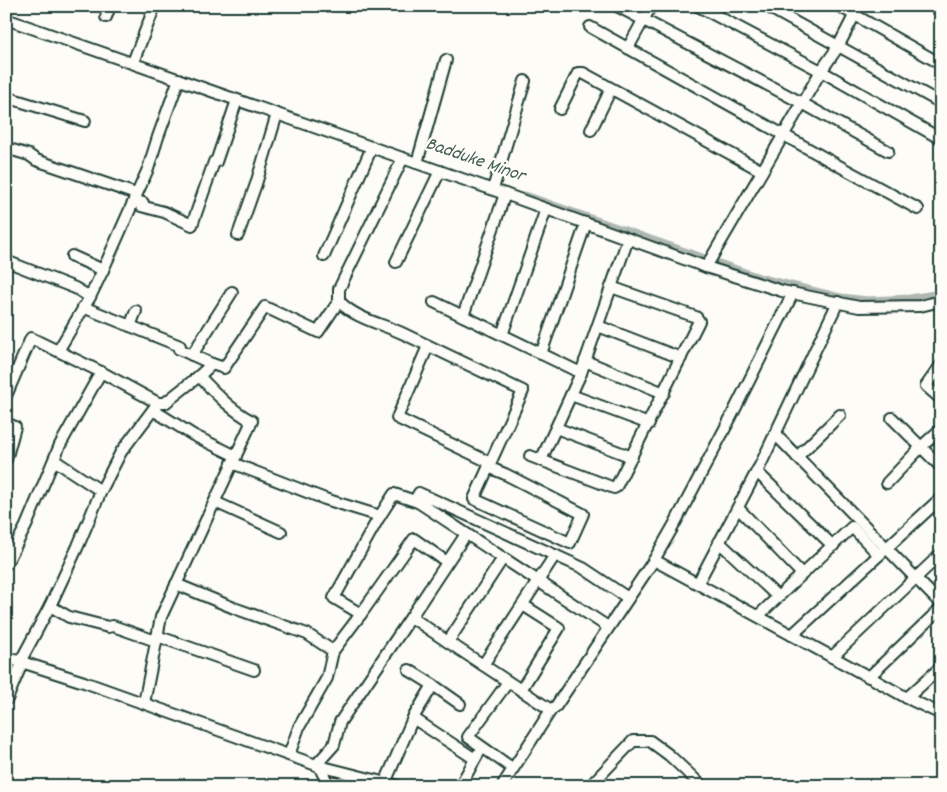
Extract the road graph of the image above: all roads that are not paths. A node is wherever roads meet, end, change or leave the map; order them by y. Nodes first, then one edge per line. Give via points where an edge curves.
1 (110, 6) edge
2 (155, 6) edge
3 (617, 6) edge
4 (652, 6) edge
5 (698, 6) edge
6 (766, 6) edge
7 (839, 6) edge
8 (857, 10) edge
9 (106, 17) dead end
10 (6, 19) edge
11 (644, 20) junction
12 (590, 27) dead end
13 (838, 47) junction
14 (628, 48) junction
15 (446, 60) dead end
16 (133, 62) junction
17 (941, 64) edge
18 (821, 71) junction
19 (179, 79) junction
20 (524, 81) dead end
21 (611, 89) junction
22 (6, 97) edge
23 (237, 100) junction
24 (802, 103) junction
25 (941, 104) edge
26 (560, 109) dead end
27 (277, 114) junction
28 (85, 121) dead end
29 (591, 130) dead end
30 (784, 135) junction
31 (941, 139) edge
32 (372, 147) junction
33 (6, 148) edge
34 (888, 151) dead end
35 (419, 157) junction
36 (403, 158) junction
37 (440, 171) junction
38 (762, 172) junction
39 (494, 185) junction
40 (505, 194) junction
41 (135, 197) junction
42 (546, 209) junction
43 (918, 209) dead end
44 (586, 223) junction
45 (238, 235) dead end
46 (628, 239) junction
47 (72, 256) dead end
48 (324, 256) dead end
49 (6, 262) edge
50 (396, 262) dead end
51 (706, 266) junction
52 (103, 270) junction
53 (611, 287) junction
54 (232, 292) dead end
55 (793, 293) junction
56 (90, 297) junction
57 (339, 301) junction
58 (941, 301) edge
59 (434, 302) dead end
60 (838, 302) junction
61 (83, 307) junction
62 (136, 311) dead end
63 (463, 316) junction
64 (130, 326) junction
65 (598, 326) junction
66 (502, 335) junction
67 (428, 346) junction
68 (58, 351) junction
69 (541, 354) junction
70 (192, 356) junction
71 (682, 358) junction
72 (585, 361) junction
73 (212, 364) junction
74 (941, 364) edge
75 (101, 372) junction
76 (581, 372) junction
77 (200, 376) junction
78 (664, 392) junction
79 (571, 395) junction
80 (6, 396) edge
81 (941, 399) edge
82 (156, 407) junction
83 (840, 415) dead end
84 (892, 418) dead end
85 (6, 423) edge
86 (649, 424) junction
87 (556, 428) junction
88 (941, 429) edge
89 (775, 434) junction
90 (921, 447) junction
91 (530, 456) dead end
92 (632, 456) junction
93 (797, 457) junction
94 (6, 460) edge
95 (54, 460) junction
96 (234, 460) junction
97 (541, 460) junction
98 (489, 465) junction
99 (941, 467) edge
100 (758, 468) junction
101 (887, 484) dead end
102 (101, 490) junction
103 (941, 498) edge
104 (215, 502) junction
105 (418, 502) junction
106 (738, 508) junction
107 (380, 516) junction
108 (282, 532) dead end
109 (466, 534) junction
110 (719, 542) junction
111 (832, 546) junction
112 (882, 552) junction
113 (941, 554) edge
114 (555, 555) junction
115 (503, 558) junction
116 (654, 560) junction
117 (447, 562) junction
118 (6, 564) edge
119 (802, 574) junction
120 (916, 578) junction
121 (538, 581) junction
122 (698, 583) junction
123 (176, 584) junction
124 (628, 598) junction
125 (778, 598) junction
126 (523, 605) junction
127 (50, 606) junction
128 (941, 606) edge
129 (361, 614) junction
130 (758, 616) junction
131 (411, 617) junction
132 (608, 627) junction
133 (792, 635) junction
134 (156, 639) junction
135 (448, 642) junction
136 (333, 651) junction
137 (6, 657) edge
138 (832, 657) junction
139 (21, 662) junction
140 (483, 665) junction
141 (941, 667) edge
142 (254, 670) dead end
143 (409, 670) dead end
144 (866, 675) junction
145 (508, 682) junction
146 (434, 685) junction
147 (521, 690) junction
148 (907, 698) junction
149 (7, 699) edge
150 (144, 703) junction
151 (460, 704) dead end
152 (551, 710) junction
153 (941, 714) edge
154 (413, 718) junction
155 (482, 747) junction
156 (289, 755) junction
157 (475, 759) junction
158 (318, 766) junction
159 (512, 768) junction
160 (385, 783) junction
161 (329, 786) edge
162 (398, 786) edge
163 (460, 786) edge
164 (502, 786) edge
165 (590, 786) edge
166 (702, 786) edge

1 - 9 street
2 - 16 street
3 - 11 street
4 - 11 street
5 - 18 street
6 - 13 street
7 - 8 street
8 - 13 street
8 - 17 street
10 - 16 street
11 - 14 street
11 - 24 street
12 - 14 street
13 - 18 street
13 - 25 street
14 - 30 street
15 - 35 street
16 - 19 street
18 - 24 street
18 - 31 street
19 - 23 street
19 - 41 street
20 - 39 street
21 - 26 street via 580,72
21 - 29 street
21 - 38 street
22 - 28 street
23 - 27 street
23 - 41 street via 192,225 141,206
24 - 30 street
24 - 34 street
27 - 32 street
27 - 45 street
30 - 38 street
30 - 43 street
32 - 36 street
32 - 48 street
33 - 41 street
35 - 36 street
35 - 37 street
36 - 57 street via 339,289
37 - 39 street
37 - 50 street
38 - 51 street
39 - 40 street
40 - 42 street
40 - 63 street
41 - 52 street
42 - 44 street
42 - 66 street
44 - 46 street
44 - 69 street
46 - 51 street
46 - 53 street
47 - 52 street
49 - 56 street via 75,288
51 - 55 street
52 - 56 street
53 - 65 street
53 - 71 street via 696,317 699,322
54 - 70 street
55 - 60 street
55 - 116 street
56 - 61 street
57 - 67 street via 344,307
57 - 73 street via 318,332 265,307 224,368
58 - 60 street via 920,306 868,307
59 - 63 street
60 - 89 street
61 - 64 street
61 - 68 street
62 - 64 street
63 - 66 street
64 - 70 street via 180,346 179,349
65 - 71 street
65 - 72 street
66 - 69 street
67 - 98 street via 397,418
67 - 98 street via 523,391
68 - 75 street
68 - 80 street via 31,338
69 - 76 street
70 - 73 street
71 - 78 street
72 - 76 street
72 - 78 street
73 - 77 street
74 - 81 street via 926,386
75 - 82 street
75 - 95 street
76 - 79 street
77 - 82 street
77 - 96 street via 218,398 252,421
78 - 86 street
79 - 86 street
79 - 87 street
82 - 96 street
82 - 102 street via 122,452
83 - 93 street
84 - 90 street
85 - 94 street via 15,427
86 - 92 street
87 - 92 street
87 - 97 street
88 - 90 street
89 - 93 street
89 - 100 street
90 - 99 street
90 - 101 street
91 - 97 street
92 - 97 street via 614,488
93 - 112 street
95 - 102 street
95 - 118 street
96 - 104 street
96 - 107 street via 325,499
98 - 98 street via 474,499 570,543 583,514
100 - 106 street
100 - 111 street via 757,472
102 - 127 street
103 - 112 street
104 - 108 street
104 - 123 street
105 - 107 street via 394,494
105 - 109 street
105 - 114 street via 415,500 419,493
106 - 110 street
106 - 119 street
107 - 129 street via 334,598
109 - 115 street
109 - 117 street
110 - 122 street
110 - 125 street
111 - 112 street via 852,528
111 - 119 street
112 - 120 street
112 - 133 street
113 - 120 street
114 - 121 street
114 - 124 street via 584,568
115 - 121 street
115 - 135 street
116 - 122 street
116 - 124 street
117 - 129 street via 414,539
117 - 131 street
119 - 125 street
120 - 128 street
120 - 138 street
121 - 126 street
121 - 132 street
122 - 130 street
123 - 134 street via 161,617
123 - 136 street via 307,634
124 - 132 street
125 - 130 street
126 - 140 street
126 - 147 street via 559,628
127 - 134 street via 69,617
127 - 139 street
128 - 144 street via 869,677
129 - 136 street
130 - 133 street
131 - 135 street
131 - 158 street via 340,722 334,745
132 - 152 street
133 - 138 street
134 - 142 street
134 - 150 street
135 - 140 street
136 - 156 street via 327,678 299,727
137 - 139 street
138 - 144 street
139 - 149 street
139 - 150 street
140 - 145 street
141 - 148 street
143 - 146 street
144 - 148 street
145 - 147 street
145 - 155 street via 468,737
146 - 151 street
146 - 154 street
147 - 152 street
148 - 153 street
150 - 156 street
152 - 159 street
154 - 157 street
154 - 160 street
155 - 157 street
155 - 159 street
156 - 158 street
157 - 163 street
158 - 160 street
158 - 161 street
159 - 164 street
160 - 162 street
165 - 166 street via 633,741 650,741

